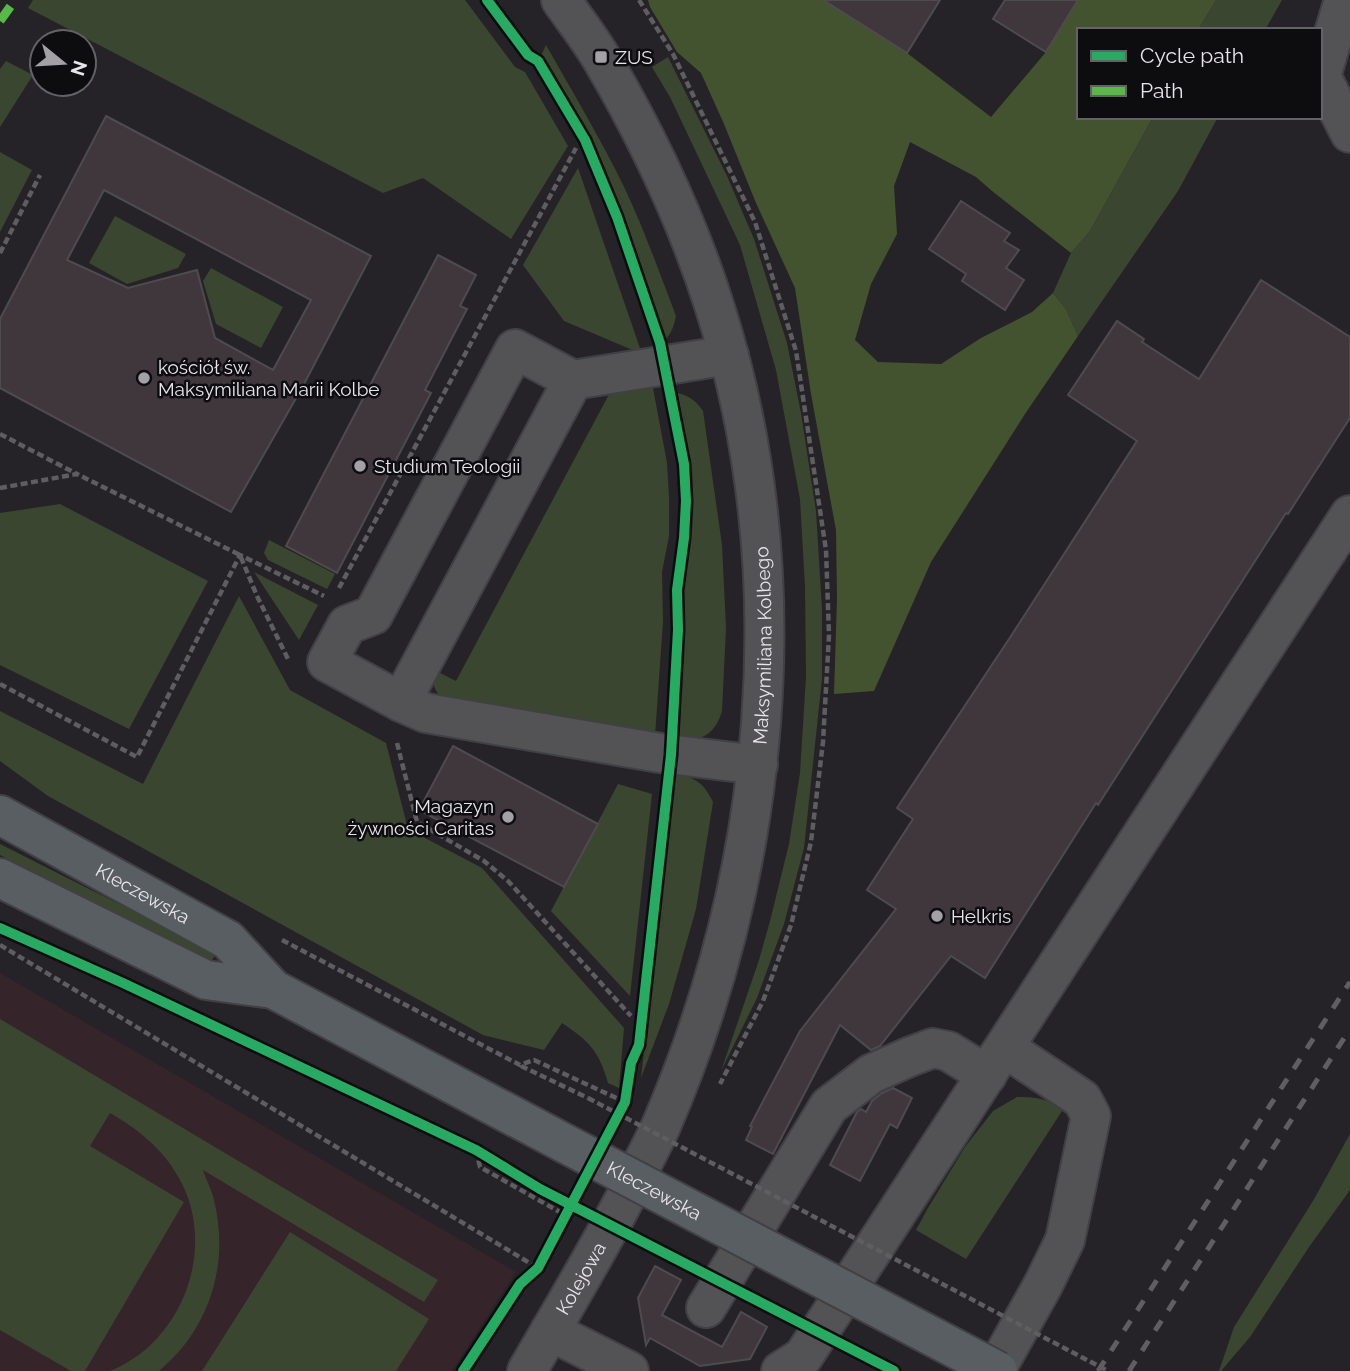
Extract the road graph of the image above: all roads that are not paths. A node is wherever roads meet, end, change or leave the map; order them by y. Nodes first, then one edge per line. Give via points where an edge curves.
1 (561, 0) edge
2 (1344, 0) edge
3 (1322, 73) edge
4 (1322, 78) edge
5 (1350, 133) edge
6 (729, 355) junction
7 (573, 380) junction
8 (1350, 515) edge
9 (401, 702) junction
10 (758, 765) junction
11 (0, 815) edge
12 (0, 878) edge
13 (273, 989) junction
14 (996, 1061) junction
15 (631, 1186) joint
16 (706, 1308) dead end
17 (550, 1331) junction
18 (527, 1371) edge
19 (629, 1371) edge
20 (781, 1371) edge
21 (997, 1371) edge

1 - 6 street, Maksymiliana Kolbego via 601,57 659,167 700,264
2 - 3 street
4 - 5 street
6 - 7 street
6 - 10 street, Maksymiliana Kolbego via 750,452 761,538 765,647
7 - 9 street
7 - 9 street via 515,349 373,615 347,625 327,662
8 - 14 street
9 - 10 street via 426,713
10 - 15 street, Maksymiliana Kolbego via 742,872 702,1018 660,1129
11 - 13 main road, Kleczewska via 228,940
12 - 13 main road, Kleczewska via 206,980
13 - 21 main road, Kleczewska, bridge
14 - 16 street via 933,1048 872,1074 830,1106
14 - 20 street via 803,1357
14 - 21 street via 1082,1099 1091,1116 1065,1240
15 - 17 street, Kolejowa
17 - 18 street, Kolejowa
17 - 19 street

